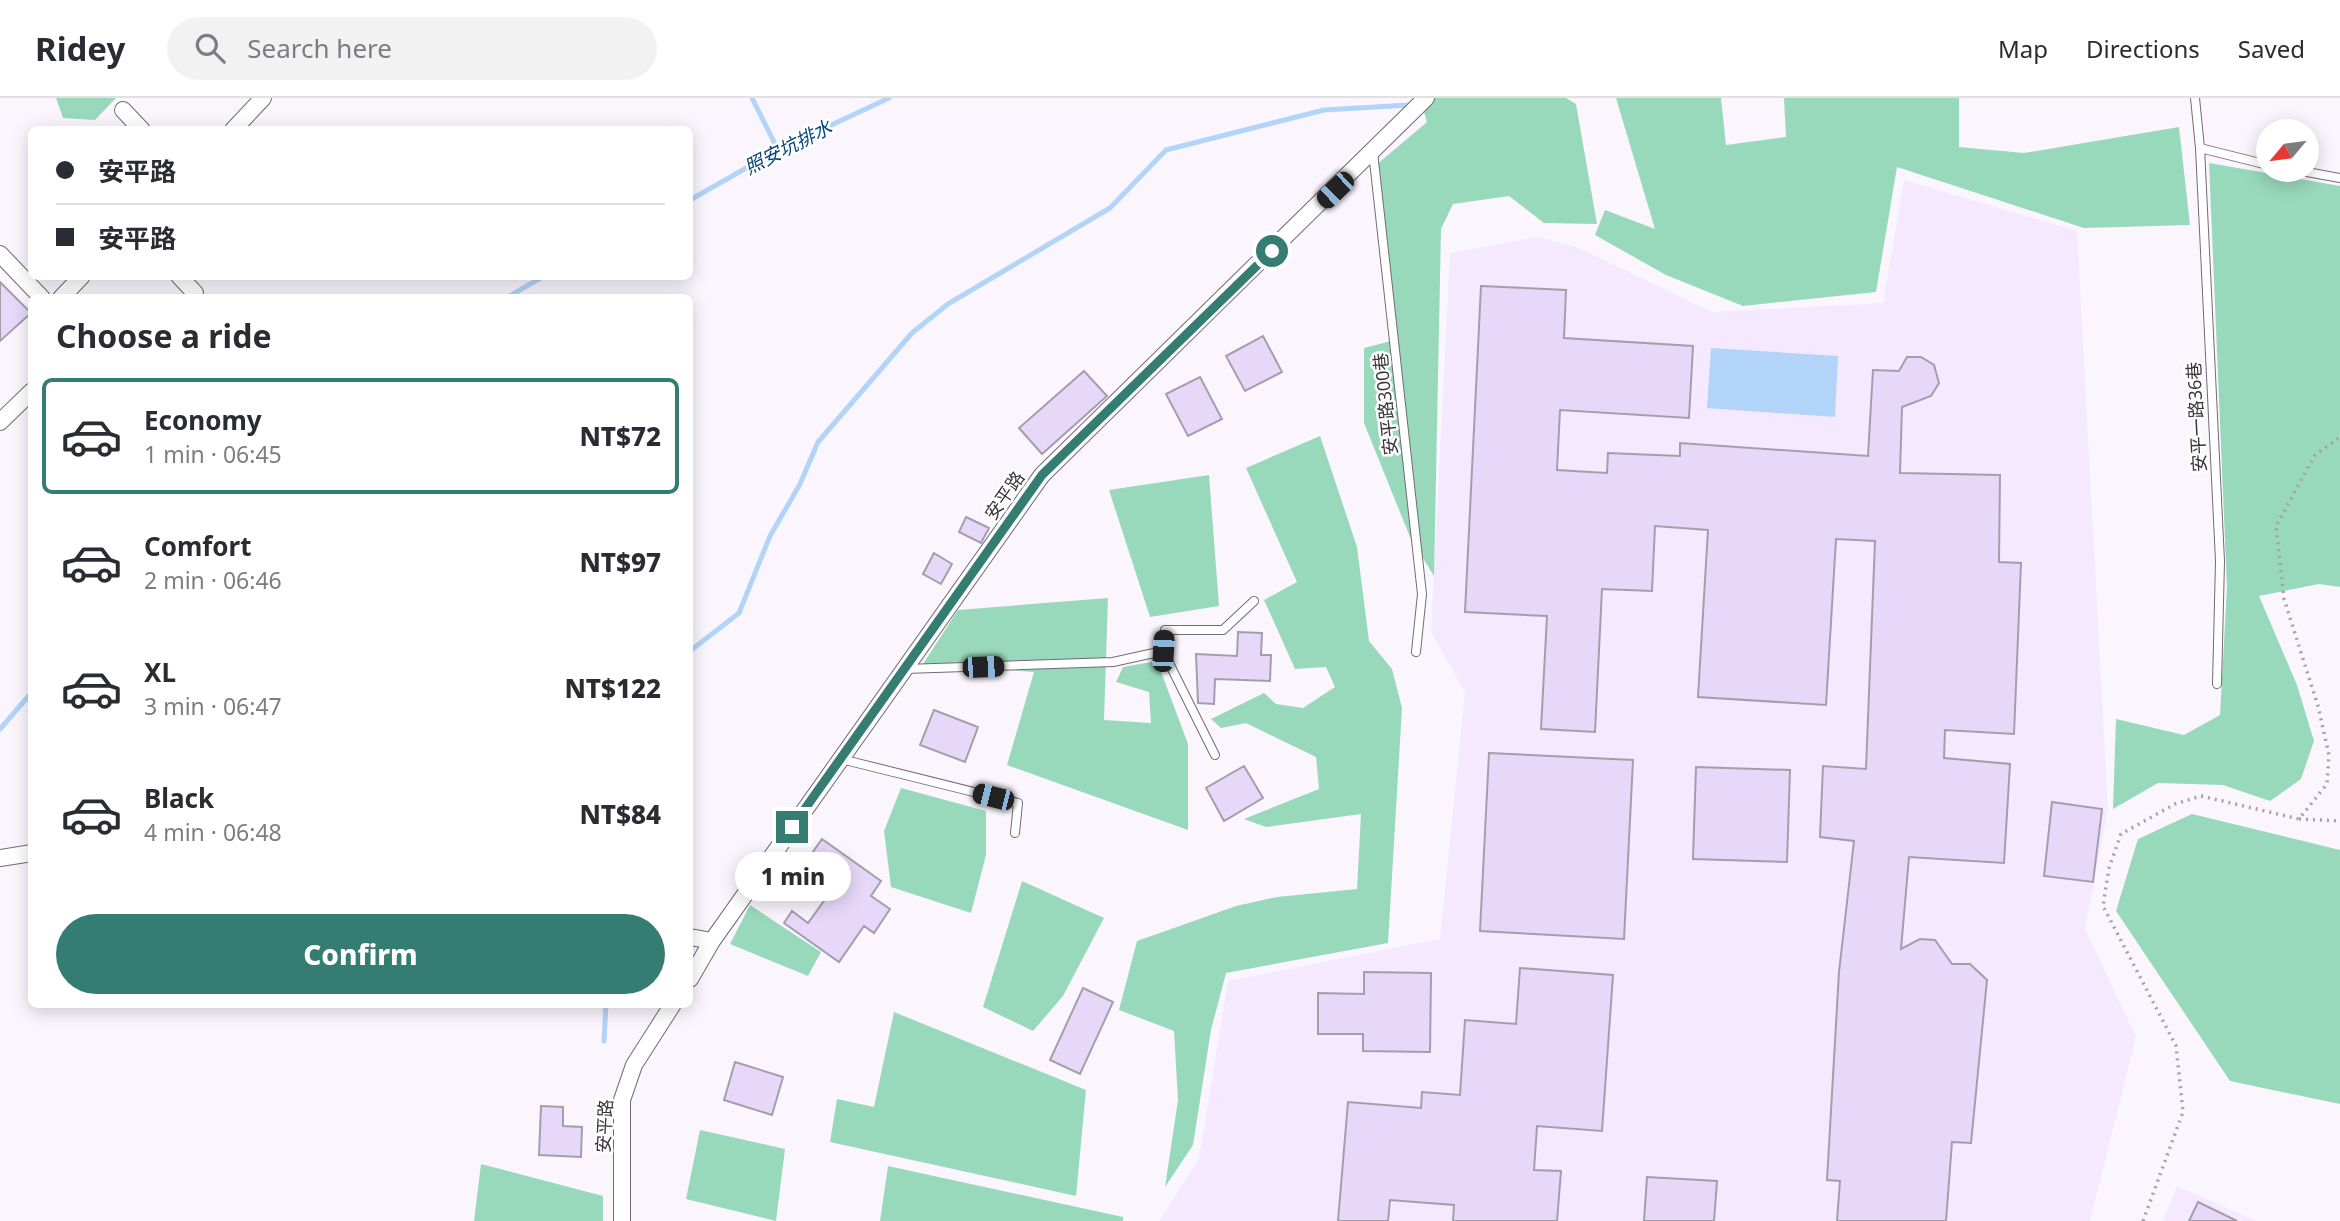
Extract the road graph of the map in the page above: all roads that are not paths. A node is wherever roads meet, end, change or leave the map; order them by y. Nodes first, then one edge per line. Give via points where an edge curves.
1 (263, 98) edge
2 (1426, 98) edge
3 (2195, 98) edge
4 (123, 110) dead end
5 (138, 126) edge
6 (237, 126) edge
7 (2200, 148) junction
8 (1373, 152) junction
9 (2256, 162) edge
10 (2319, 174) edge
11 (2340, 178) edge
12 (0, 254) edge
13 (78, 280) edge
14 (183, 280) edge
15 (195, 293) dead end
16 (38, 294) edge
17 (65, 294) edge
18 (28, 395) edge
19 (0, 422) edge
20 (1254, 601) dead end
21 (1163, 651) junction
22 (1416, 652) dead end
23 (905, 669) junction
24 (2217, 684) dead end
25 (1215, 755) dead end
26 (841, 759) junction
27 (1016, 833) dead end
28 (28, 854) edge
29 (0, 858) edge
30 (693, 938) edge
31 (712, 941) junction
32 (693, 974) edge
33 (670, 1008) edge
34 (622, 1221) edge

1 - 6 street
2 - 8 street, 安平路
3 - 7 lane, 安平一路36巷
4 - 5 street
7 - 9 lane
7 - 24 lane, 安平一路36巷 via 2220,561
8 - 22 lane, 安平路300巷 via 1422,594
8 - 23 street, 安平路 via 1042,475
10 - 11 lane
12 - 16 street
13 - 17 street
14 - 15 street
18 - 19 street
20 - 21 lane via 1223,630 1165,630
21 - 23 lane via 1113,662
21 - 25 lane
23 - 26 street, 安平路
26 - 27 lane via 1018,803
26 - 31 street, 安平路
28 - 29 street
30 - 31 street
31 - 32 street, 安平路
33 - 34 street, 安平路 via 634,1065 622,1100

